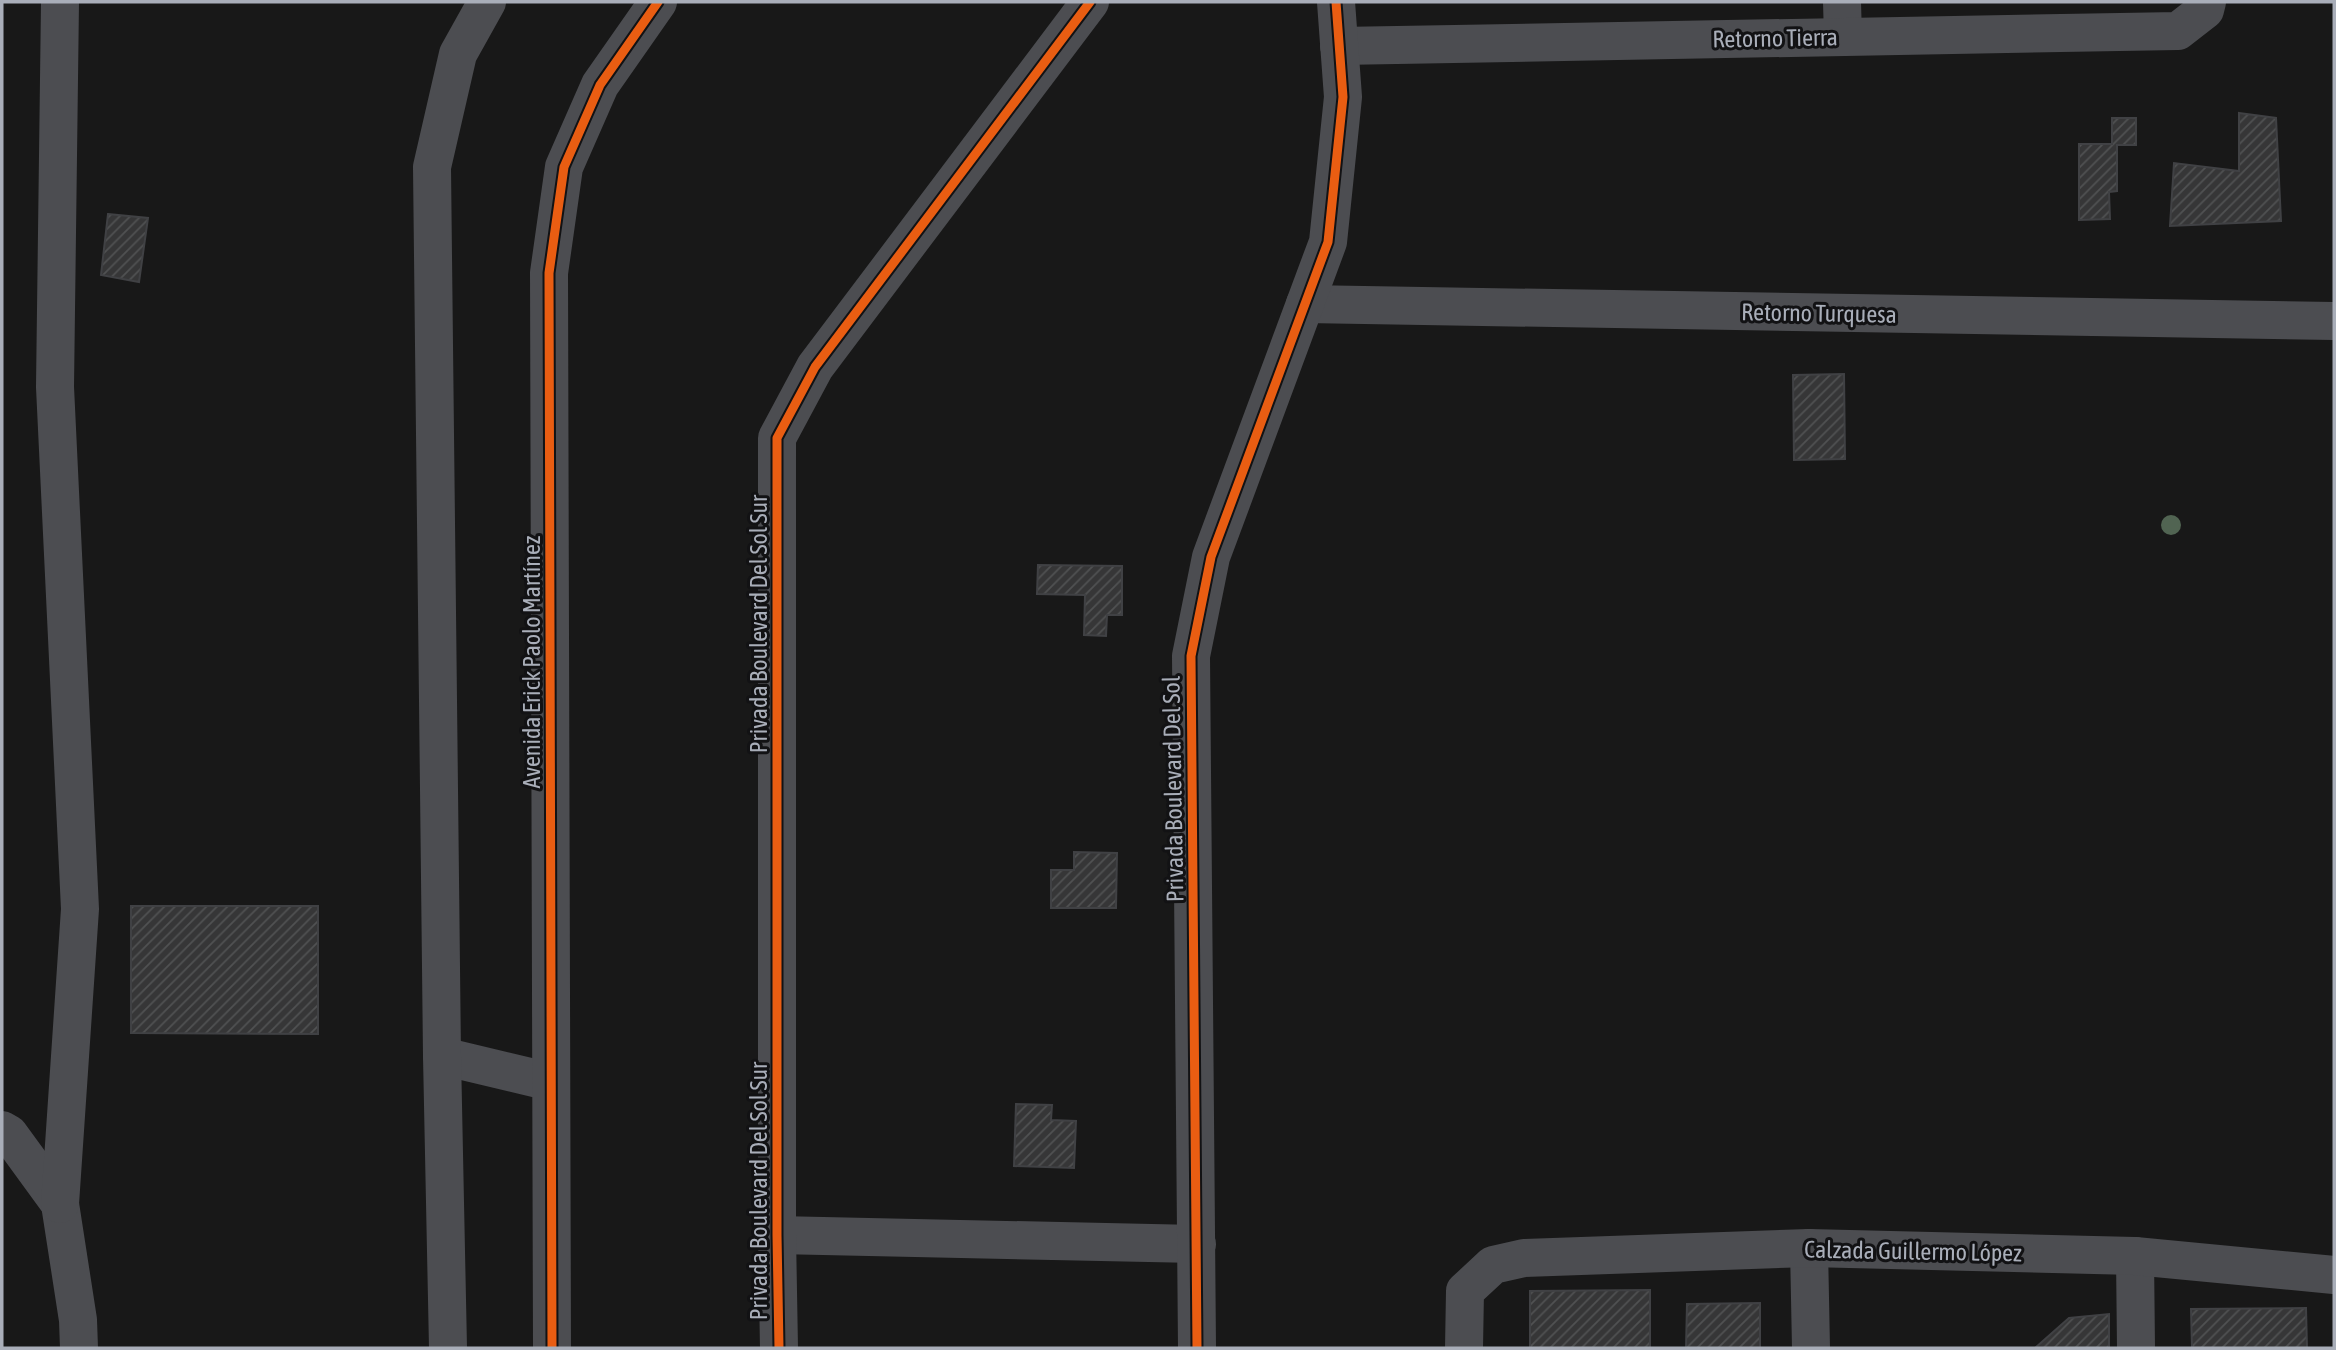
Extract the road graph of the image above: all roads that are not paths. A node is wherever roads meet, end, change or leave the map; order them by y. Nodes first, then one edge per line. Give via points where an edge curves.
1 (60, 2) edge
2 (487, 2) edge
3 (657, 2) edge
4 (1090, 2) edge
5 (1336, 2) edge
6 (2206, 6) edge
7 (1842, 19) edge
8 (1339, 46) junction
9 (1305, 304) junction
10 (2334, 321) edge
11 (442, 1056) junction
12 (551, 1082) junction
13 (2, 1130) edge
14 (60, 1204) junction
15 (776, 1235) junction
16 (1197, 1244) junction
17 (1809, 1248) junction
18 (2135, 1256) junction
19 (2334, 1275) edge
20 (79, 1348) edge
21 (448, 1348) edge
22 (552, 1348) edge
23 (779, 1348) edge
24 (1197, 1348) edge
25 (1464, 1348) edge
26 (1811, 1348) edge
27 (2136, 1348) edge

1 - 14 street via 55,387 80,909
2 - 11 street via 458,54 432,167
3 - 12 street, Avenida Erick Paolo Martínez via 600,85 564,167 549,273
4 - 15 street, Privada Boulevard Del Sol Sur via 815,366 777,438
5 - 8 street, Privada Boulevard Del Sol
6 - 7 street, Retorno Tierra via 2178,30
7 - 8 street, Retorno Tierra
8 - 9 street, Privada Boulevard Del Sol via 1343,97 1328,242
9 - 10 street, Retorno Turquesa
9 - 16 street, Privada Boulevard Del Sol via 1211,557 1191,656
11 - 12 street
11 - 21 street
12 - 22 street, Avenida Erick Paolo Martínez
13 - 14 street
14 - 20 street
15 - 16 street
15 - 23 street, Privada Boulevard Del Sol Sur
16 - 24 street, Privada Boulevard Del Sol
17 - 18 street, Calzada Guillermo López
17 - 25 street, Calzada Guillermo López via 1524,1258 1493,1265 1465,1291
17 - 26 street
18 - 19 street, Calzada Guillermo López
18 - 27 street

